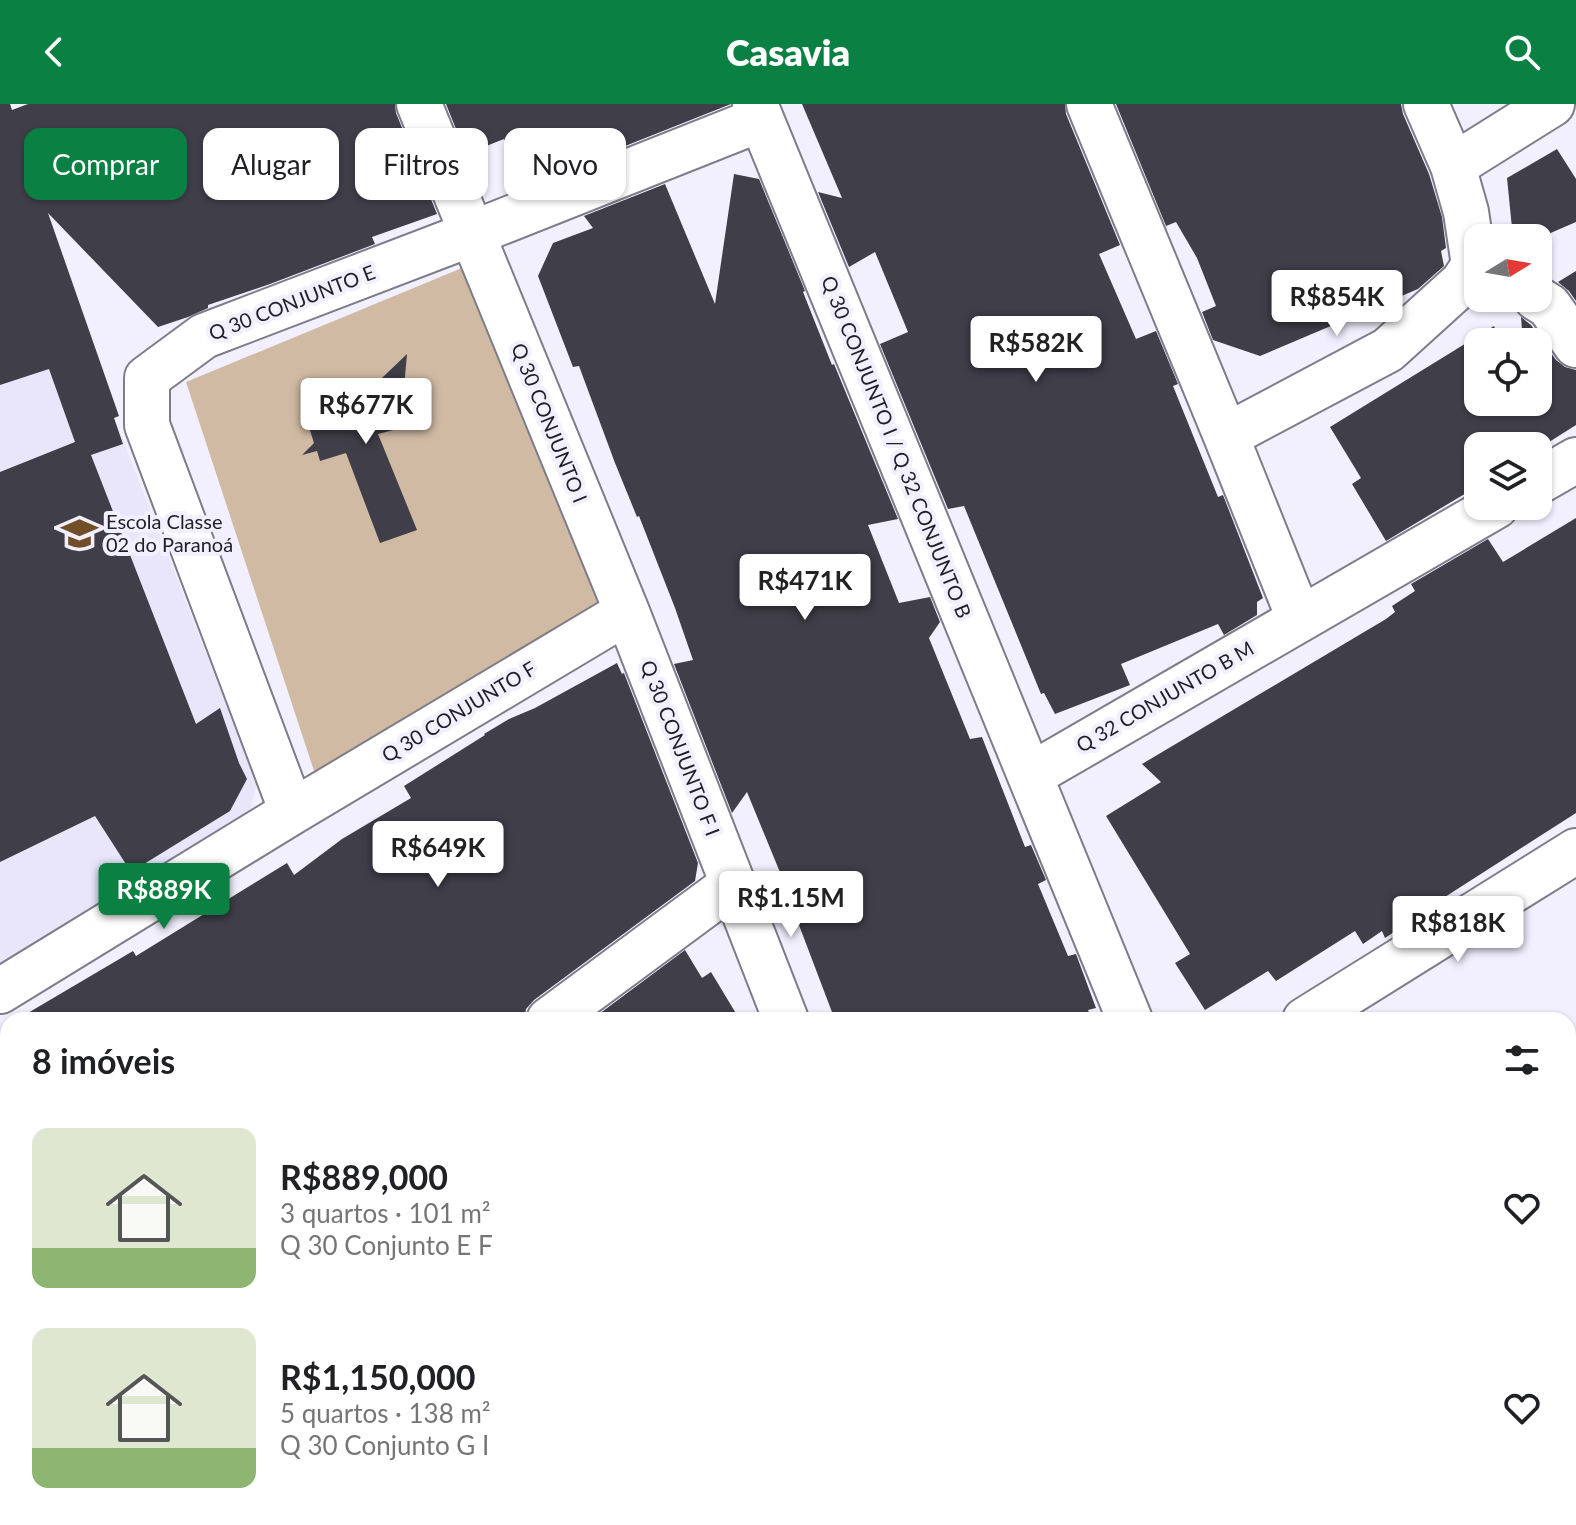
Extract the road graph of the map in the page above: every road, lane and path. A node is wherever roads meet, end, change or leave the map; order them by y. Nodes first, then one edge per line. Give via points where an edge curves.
1 (419, 104) edge
2 (1089, 104) edge
3 (1426, 104) edge
4 (1552, 104) edge
5 (758, 111) edge
6 (1453, 166) junction
7 (1468, 224) edge
8 (471, 234) junction
9 (1464, 281) edge
10 (1552, 310) edge
11 (1576, 345) edge
12 (1226, 436) junction
13 (1576, 460) edge
14 (1552, 474) edge
15 (1471, 520) edge
16 (627, 612) junction
17 (1299, 618) junction
18 (1031, 775) junction
19 (292, 812) junction
20 (1576, 851) edge
21 (733, 884) junction
22 (0, 991) edge
23 (560, 1012) edge
24 (783, 1012) edge
25 (1127, 1012) edge
26 (1318, 1012) edge

1 - 8 street, Q 30 CONJUNTO I
2 - 12 street
3 - 6 street
4 - 6 street
5 - 8 street
5 - 18 street, Q 30 CONJUNTO I / Q 32 CONJUNTO B
6 - 7 street
8 - 16 street, Q 30 CONJUNTO I
8 - 19 street, Q 30 CONJUNTO E via 204,336 147,378 147,425
9 - 12 street via 1388,350
10 - 11 street
12 - 17 street
13 - 14 street
15 - 17 street, Q 32 CONJUNTO B M
16 - 19 street, Q 30 CONJUNTO F
16 - 21 street, Q 30 CONJUNTO F I
17 - 18 street, Q 32 CONJUNTO B M
18 - 25 street, Q 30 CONJUNTO I / Q 32 CONJUNTO B
19 - 22 street, Q 30 CONJUNTO F
20 - 26 street
21 - 23 street
21 - 24 street, Q 30 CONJUNTO F I

